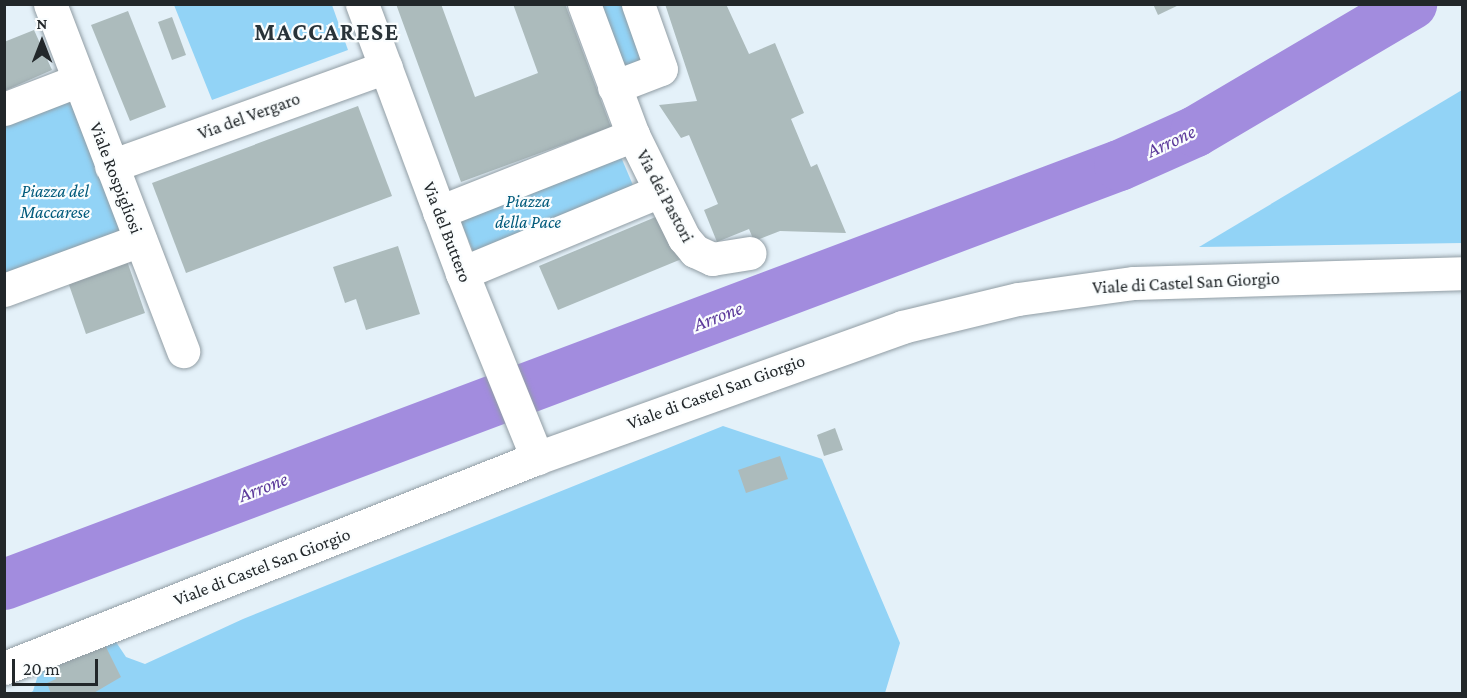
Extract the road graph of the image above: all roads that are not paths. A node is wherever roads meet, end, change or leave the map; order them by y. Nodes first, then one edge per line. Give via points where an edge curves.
1 (50, 4) edge
2 (362, 4) edge
3 (584, 4) edge
4 (638, 4) edge
5 (386, 67) junction
6 (79, 80) junction
7 (614, 87) junction
8 (4, 109) edge
9 (633, 135) junction
10 (111, 166) junction
11 (660, 191) junction
12 (439, 212) junction
13 (140, 240) junction
14 (750, 253) dead end
15 (462, 273) junction
16 (1462, 273) edge
17 (4, 290) edge
18 (183, 351) dead end
19 (537, 458) junction
20 (4, 668) edge

1 - 6 street, Viale Rospigliosi
2 - 5 street, Via del Buttero
3 - 7 street, Via dei Pastori
4 - 7 street via 661,69
5 - 10 street, Via del Vergaro
5 - 12 street, Via del Buttero
6 - 8 street
6 - 10 street, Viale Rospigliosi
7 - 9 street, Via dei Pastori
9 - 11 street, Via dei Pastori
9 - 12 street
10 - 13 street, Viale Rospigliosi
11 - 14 street, Via dei Pastori via 695,251 723,260
11 - 15 street
12 - 15 street, Via del Buttero
13 - 17 street
13 - 18 street, Viale Rospigliosi
15 - 19 street, Via del Buttero
16 - 19 street, Viale di Castel San Giorgio via 1174,280 988,305 853,342
19 - 20 street, Viale di Castel San Giorgio

